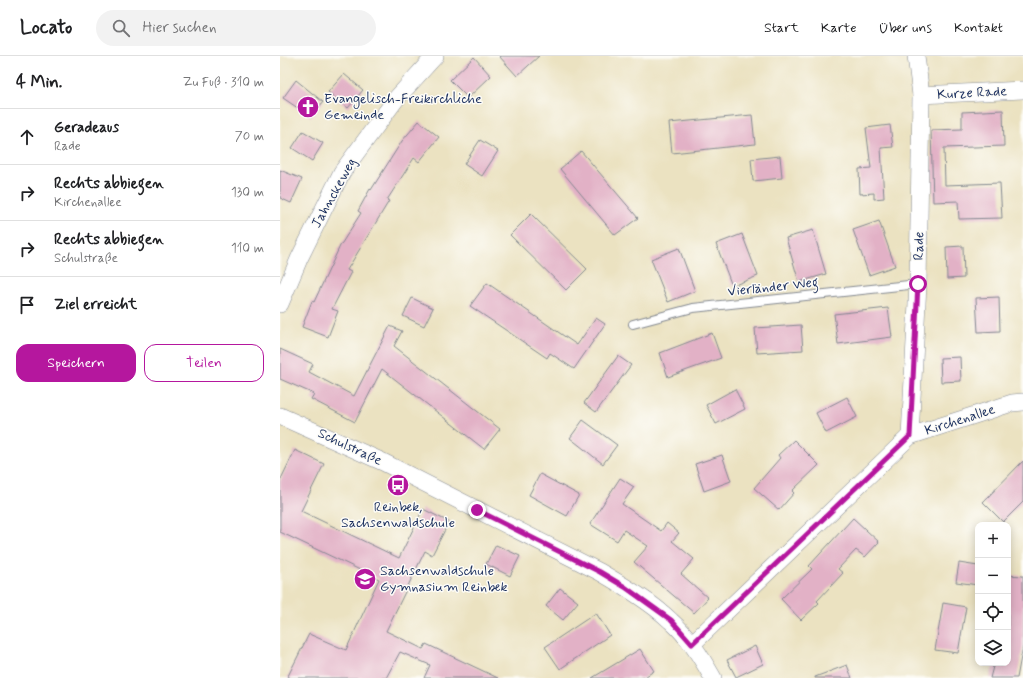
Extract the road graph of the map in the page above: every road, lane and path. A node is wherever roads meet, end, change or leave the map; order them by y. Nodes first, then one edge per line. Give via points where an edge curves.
1 (435, 56) edge
2 (916, 56) edge
3 (1023, 90) edge
4 (921, 95) junction
5 (918, 284) junction
6 (280, 304) edge
7 (633, 324) dead end
8 (1023, 402) edge
9 (280, 416) edge
10 (910, 436) junction
11 (692, 644) junction
12 (713, 678) edge

1 - 6 street, Jahnckeweg via 396,99 342,172
2 - 4 street, Rade
3 - 4 street, Kurze Rade
4 - 5 street, Rade
5 - 7 lane, Vierländer Weg via 693,308
5 - 10 street, Rade
8 - 10 street, Kirchenallee via 1012,403
9 - 11 street, Schulstraße via 383,462 600,572 671,620
10 - 11 street, Kirchenallee
11 - 12 street, Schulstraße

